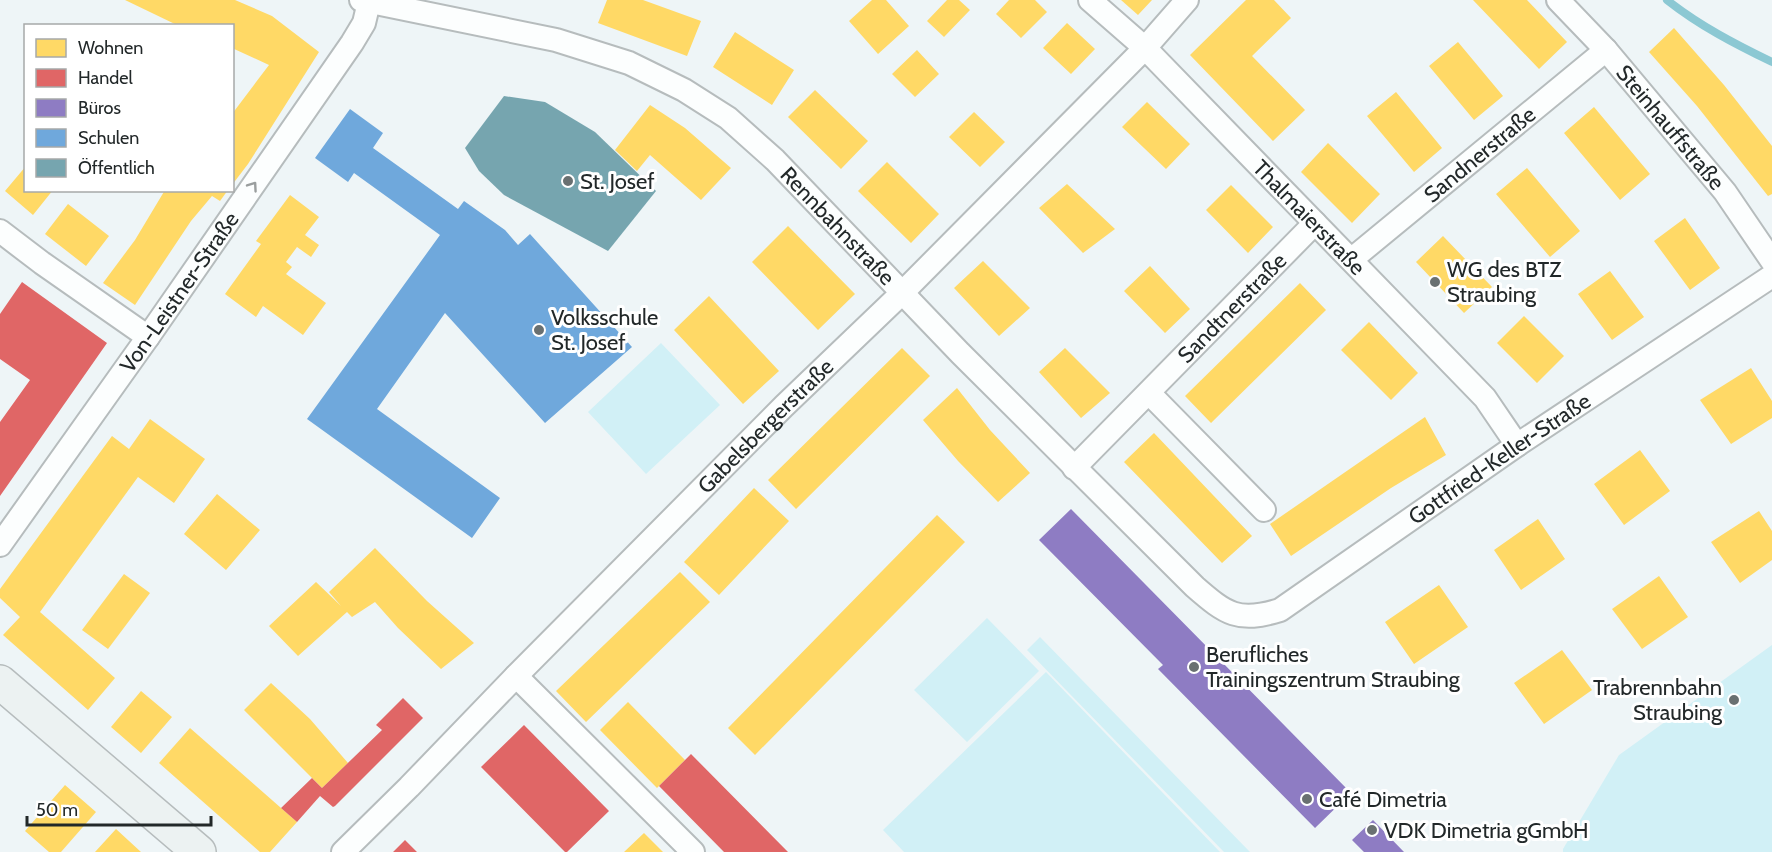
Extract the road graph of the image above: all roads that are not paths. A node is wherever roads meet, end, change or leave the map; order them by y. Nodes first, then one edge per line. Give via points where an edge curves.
1 (1090, 0) edge
2 (1187, 0) edge
3 (1558, 0) edge
4 (365, 1) edge
5 (1145, 48) junction
6 (1606, 50) junction
7 (1315, 223) junction
8 (0, 231) edge
9 (1352, 259) junction
10 (1772, 261) edge
11 (1772, 276) edge
12 (902, 293) junction
13 (148, 337) junction
14 (1149, 393) junction
15 (1517, 445) junction
16 (1074, 468) junction
17 (1264, 510) dead end
18 (0, 545) edge
19 (1221, 609) joint
20 (516, 676) junction
21 (0, 682) edge
22 (199, 852) edge
23 (343, 852) edge
24 (693, 852) edge

1 - 5 street, Thalmaierstraße
2 - 5 street, Gabelsbergerstraße
3 - 6 street, Steinhauffstraße
4 - 12 street, Rennbahnstraße via 555,40 629,63 684,90 728,118 775,160
13 -> 4 street, Von-Leistner-Straße via 352,44 364,23
5 - 7 street, Thalmaierstraße
5 - 12 street, Gabelsbergerstraße
6 - 9 street, Sandnerstraße
6 - 10 street, Steinhauffstraße via 1725,192
7 - 9 street, Thalmaierstraße
7 - 14 street, Sandtnerstraße
8 - 13 street
9 - 15 street, Thalmaierstraße via 1485,398
11 - 15 street, Gottfried-Keller-Straße
12 - 16 street, Rennbahnstraße
12 - 20 street, Gabelsbergerstraße
13 - 18 street, Von-Leistner-Straße
14 - 16 street, Sandtnerstraße
14 - 17 street
15 - 19 street, Gottfried-Keller-Straße via 1280,610 1262,616
16 - 19 street, Rennbahnstraße
20 - 23 street, Gabelsbergerstraße
20 - 24 street
21 - 22 street

